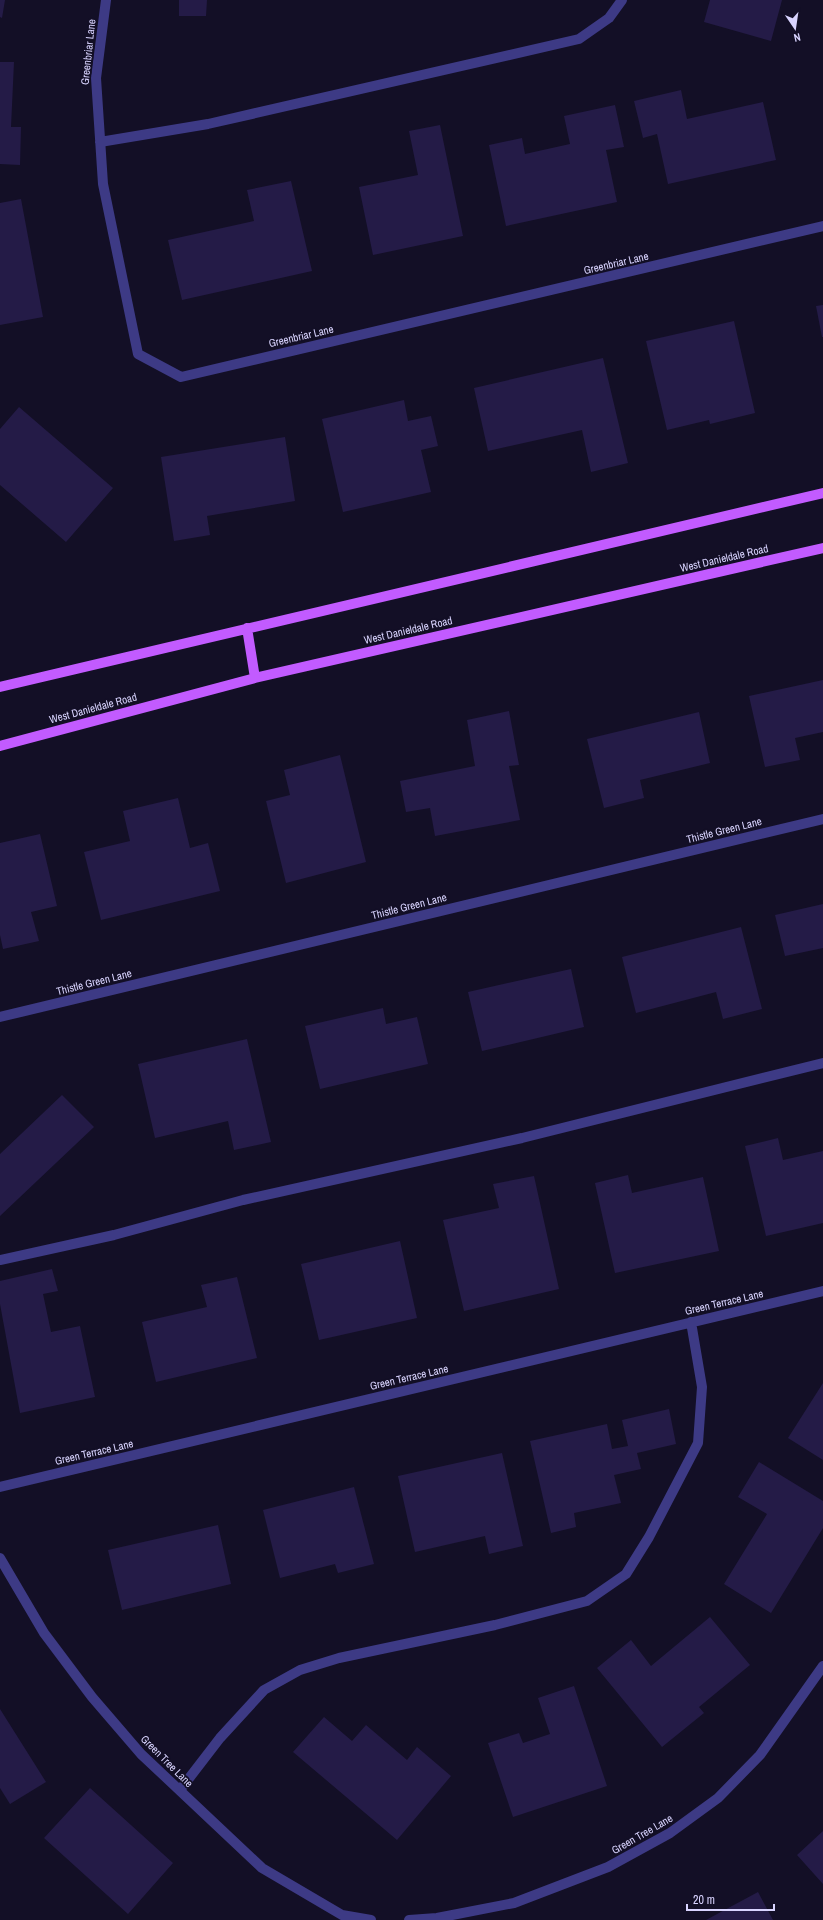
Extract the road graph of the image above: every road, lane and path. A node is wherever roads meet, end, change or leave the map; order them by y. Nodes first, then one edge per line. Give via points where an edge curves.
1 (106, 0) edge
2 (622, 0) edge
3 (100, 142) junction
4 (823, 226) edge
5 (823, 493) edge
6 (823, 548) edge
7 (247, 628) junction
8 (255, 678) junction
9 (0, 686) edge
10 (0, 746) edge
11 (823, 819) edge
12 (0, 1017) edge
13 (823, 1063) edge
14 (0, 1260) edge
15 (823, 1291) edge
16 (691, 1322) junction
17 (0, 1487) edge
18 (0, 1558) edge
19 (823, 1666) edge
20 (180, 1790) junction
21 (371, 1920) edge
22 (409, 1920) edge

1 - 3 street, Greenbriar Lane via 96,78
2 - 3 street via 609,18 579,39 208,124
3 - 4 street, Greenbriar Lane via 103,184 138,354 181,377
5 - 7 main road
6 - 8 main road, West Danieldale Road
7 - 8 main road
7 - 9 main road
8 - 10 main road, West Danieldale Road
11 - 12 street, Thistle Green Lane
13 - 14 street via 522,1138 243,1200 114,1236
15 - 16 street, Green Terrace Lane
16 - 17 street, Green Terrace Lane
16 - 20 street via 702,1387 698,1443 649,1537 626,1574 587,1601 495,1625 339,1658 300,1670 264,1690 220,1738
18 - 20 street, Green Tree Lane via 44,1633 92,1697 141,1754
19 - 22 street, Green Tree Lane via 760,1756 718,1798 670,1834 608,1868 514,1903 437,1918
20 - 21 street, Green Tree Lane via 262,1868 342,1915

